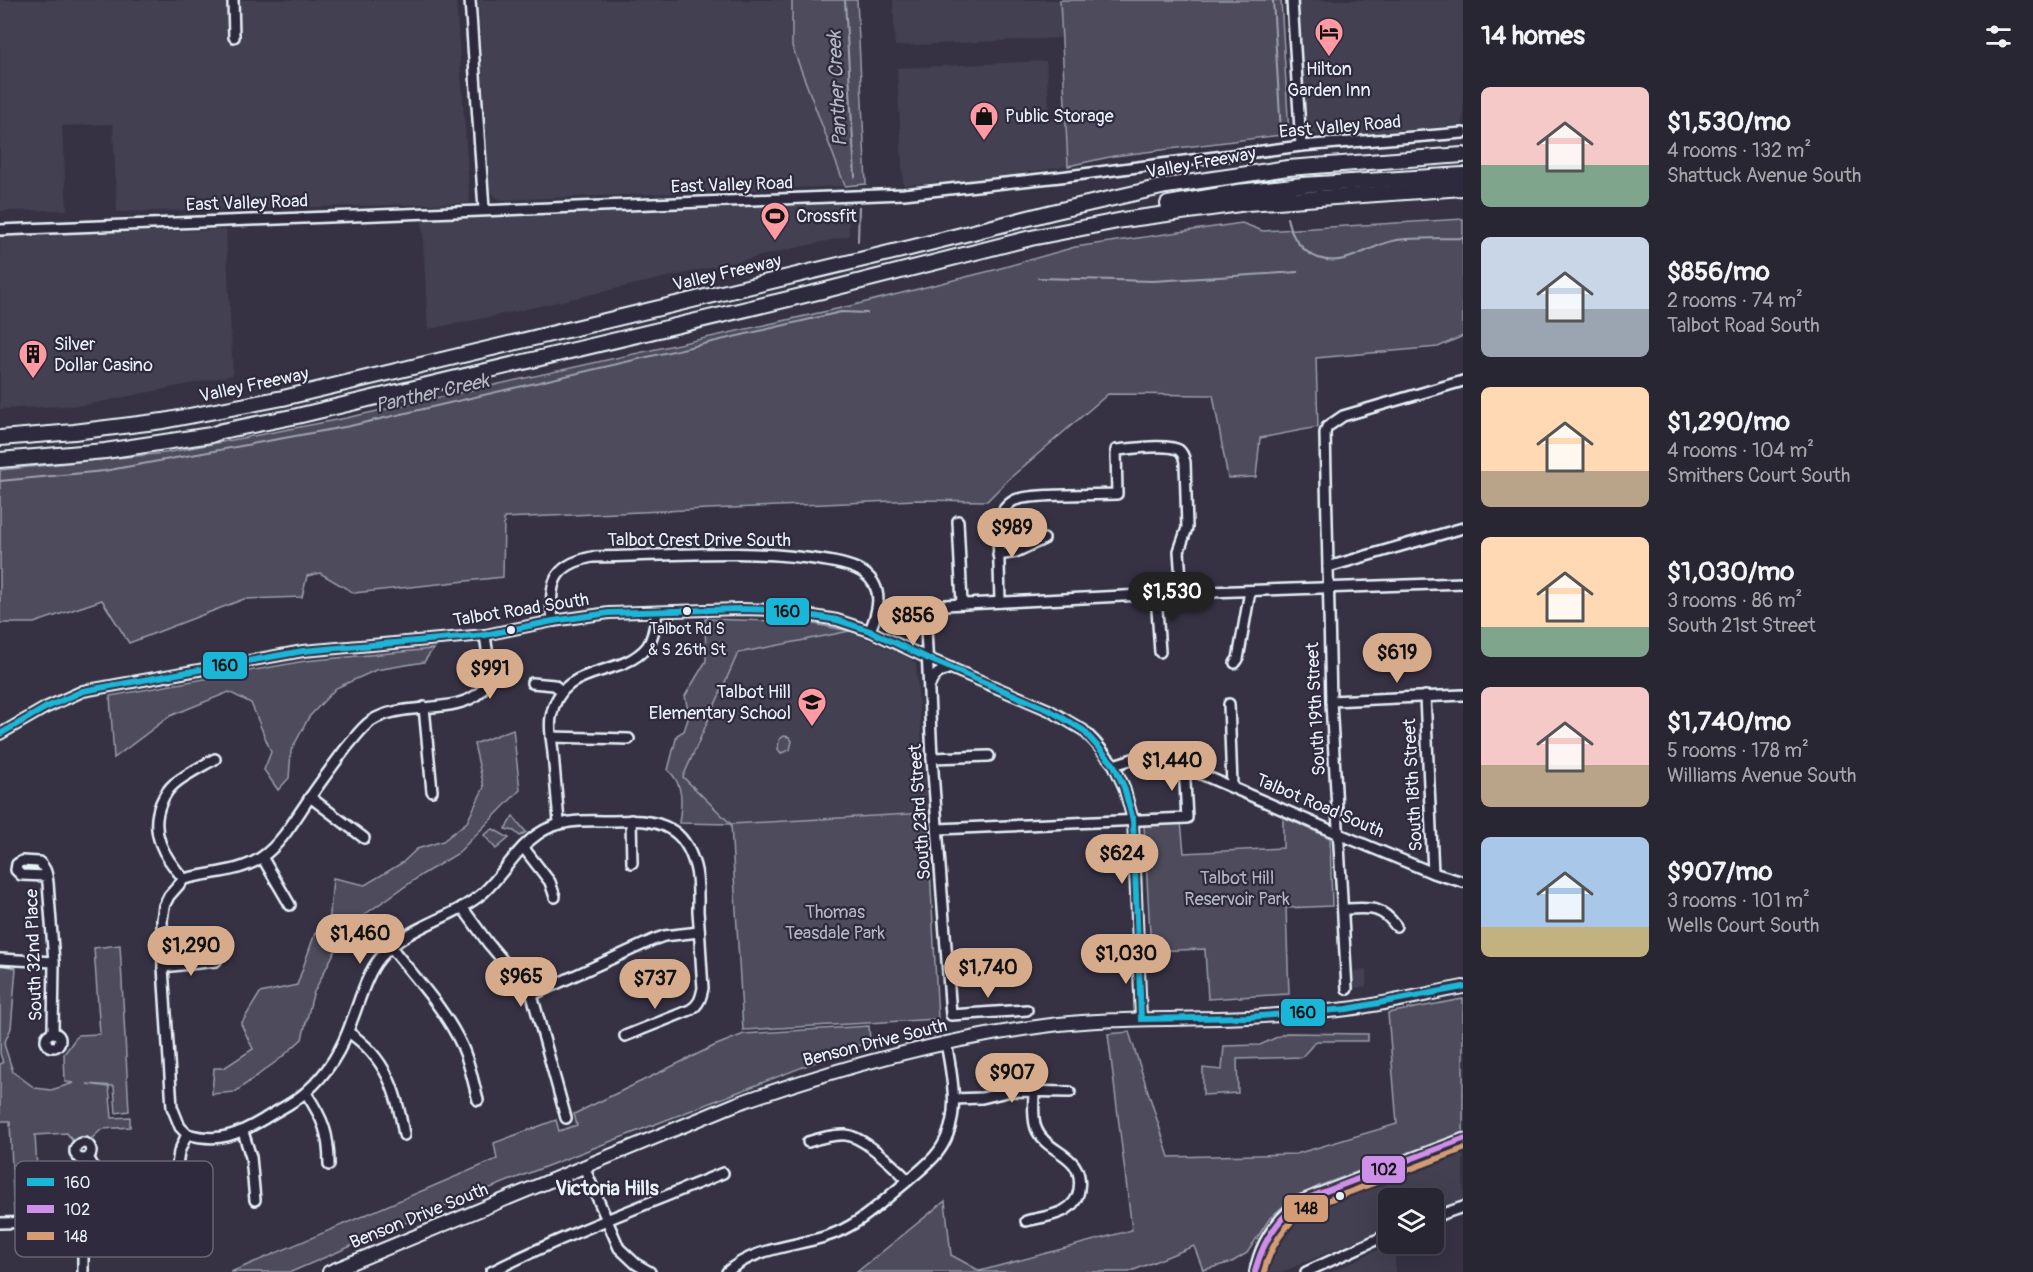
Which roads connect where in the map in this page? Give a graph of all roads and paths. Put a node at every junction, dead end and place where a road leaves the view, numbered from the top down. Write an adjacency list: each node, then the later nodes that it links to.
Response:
1 (233, 0): 4 (street)
2 (470, 0): 12 (street)
3 (1292, 0): 6 (street)
4 (234, 37)
5 (1463, 133): 6 (street, East Valley Road)
6 (1301, 146): 12 (street, East Valley Road)
7 (1463, 155): 11 (highway, Valley Freeway)
8 (1463, 167): 11 (highway)
9 (1463, 176): 14 (highway)
10 (1463, 190): 14 (highway)
11 (1146, 191): 17 (highway, Valley Freeway)
12 (484, 210): 13 (street, East Valley Road)
13 (0, 230)
14 (1031, 238): 16 (highway)
15 (1463, 381): 24 (street, South 19th Street)
16 (222, 431): 18 (highway); 19 (highway)
17 (0, 438)
18 (0, 454)
19 (0, 460)
20 (958, 521): 31 (street)
21 (1463, 528): 24 (street)
22 (1044, 539): 23 (street)
23 (998, 555): 28 (street); 30 (street)
24 (1328, 567): 26 (street, South 19th Street)
25 (1463, 583): 26 (street)
26 (1328, 589): 27 (street); 45 (street, South 19th Street)
27 (1251, 591): 28 (street); 38 (street)
28 (1182, 593): 29 (street)
29 (1156, 595): 30 (street); 36 (street)
30 (1000, 602): 31 (street)
31 (962, 604): 37 (street, South 23rd Street)
32 (657, 612): 33 (street, Talbot Road South); 34 (street, Talbot Road South); 42 (street)
33 (553, 621): 34 (street, Talbot Crest Drive South); 35 (street, Talbot Road South)
34 (870, 631): 37 (street, Talbot Road South)
35 (485, 634): 47 (street); 48 (street, Talbot Road South)
36 (1160, 652)
37 (927, 658): 39 (street, Talbot Road South); 41 (street, South 23rd Street)
38 (1235, 663)
39 (951, 668): 41 (street); 54 (street, Talbot Road South)
40 (532, 683): 42 (street)
41 (929, 687): 52 (street, South 23rd Street)
42 (562, 691): 49 (street)
43 (1463, 695): 44 (street)
44 (1425, 696): 45 (street); 68 (street, South 18th Street)
45 (1331, 701): 63 (street, South 19th Street)
46 (1229, 704): 56 (street)
47 (424, 707): 57 (street); 58 (street)
48 (0, 734)
49 (551, 737): 50 (street); 61 (street)
50 (629, 739)
51 (989, 756): 52 (street)
52 (932, 758): 62 (street, South 23rd Street)
53 (215, 759): 70 (street)
54 (1114, 765): 55 (street, Talbot Road South); 59 (street)
55 (1184, 765): 56 (street, Talbot Road South); 59 (street)
56 (1232, 786): 63 (street, Talbot Road South)
57 (432, 791)
58 (310, 797): 64 (street); 66 (street)
59 (1133, 819): 62 (street); 79 (street)
60 (630, 820): 61 (street); 67 (street); 77 (street)
61 (559, 822): 65 (street)
62 (938, 829): 88 (street, South 23rd Street)
63 (1339, 834): 68 (street, Talbot Road South); 75 (street, South 19th Street)
64 (364, 838)
65 (523, 846): 72 (street); 74 (street)
66 (262, 857): 70 (street); 73 (street)
67 (632, 862)
68 (1433, 873): 71 (street, Talbot Road South)
69 (47, 876): 83 (street, South 32nd Place)
70 (184, 879): 84 (street)
71 (1463, 882)
72 (555, 897)
73 (290, 905)
74 (462, 907): 78 (street); 87 (street)
75 (1343, 909): 76 (street); 86 (street, South 19th Street)
76 (1396, 926)
77 (699, 932): 87 (street); 92 (street)
78 (391, 947): 91 (street); 98 (street)
79 (1139, 950): 80 (street); 89 (street)
80 (1090, 958)
81 (0, 959): 83 (street)
82 (216, 961): 84 (street)
83 (54, 962): 90 (street, South 32nd Place)
84 (163, 967): 101 (street)
85 (1463, 987): 89 (main road, Benson Drive South)
86 (1347, 989)
87 (532, 995): 99 (street)
88 (1027, 1010)
89 (1141, 1019): 93 (main road, Benson Drive South)
90 (53, 1032)
91 (348, 1032): 96 (street); 102 (street)
92 (625, 1036)
93 (946, 1043): 97 (street); 109 (main road, Benson Drive South)
94 (1034, 1091): 95 (street); 97 (street); 116 (street)
95 (1070, 1092)
96 (306, 1093): 100 (street); 108 (street)
97 (954, 1099): 111 (street)
98 (478, 1100)
99 (566, 1118)
100 (243, 1131): 101 (street); 112 (street)
101 (187, 1134): 107 (street)
102 (404, 1135)
103 (1463, 1139): 120 (street)
104 (808, 1142): 111 (street)
105 (88, 1158): 106 (street)
106 (90, 1161)
107 (178, 1161)
108 (329, 1165)
109 (585, 1167): 115 (street); 121 (main road, Benson Drive South)
110 (723, 1173): 115 (street)
111 (908, 1180): 124 (street)
112 (255, 1200)
113 (1463, 1207): 114 (street)
114 (1444, 1214)
115 (608, 1220): 122 (street); 123 (street)
116 (1026, 1221)
117 (0, 1223): 118 (street)
118 (15, 1223)
119 (1378, 1239): 125 (street)
120 (1255, 1271)
121 (329, 1272)
122 (491, 1272)
123 (650, 1272)
124 (727, 1272)
125 (1306, 1272)

